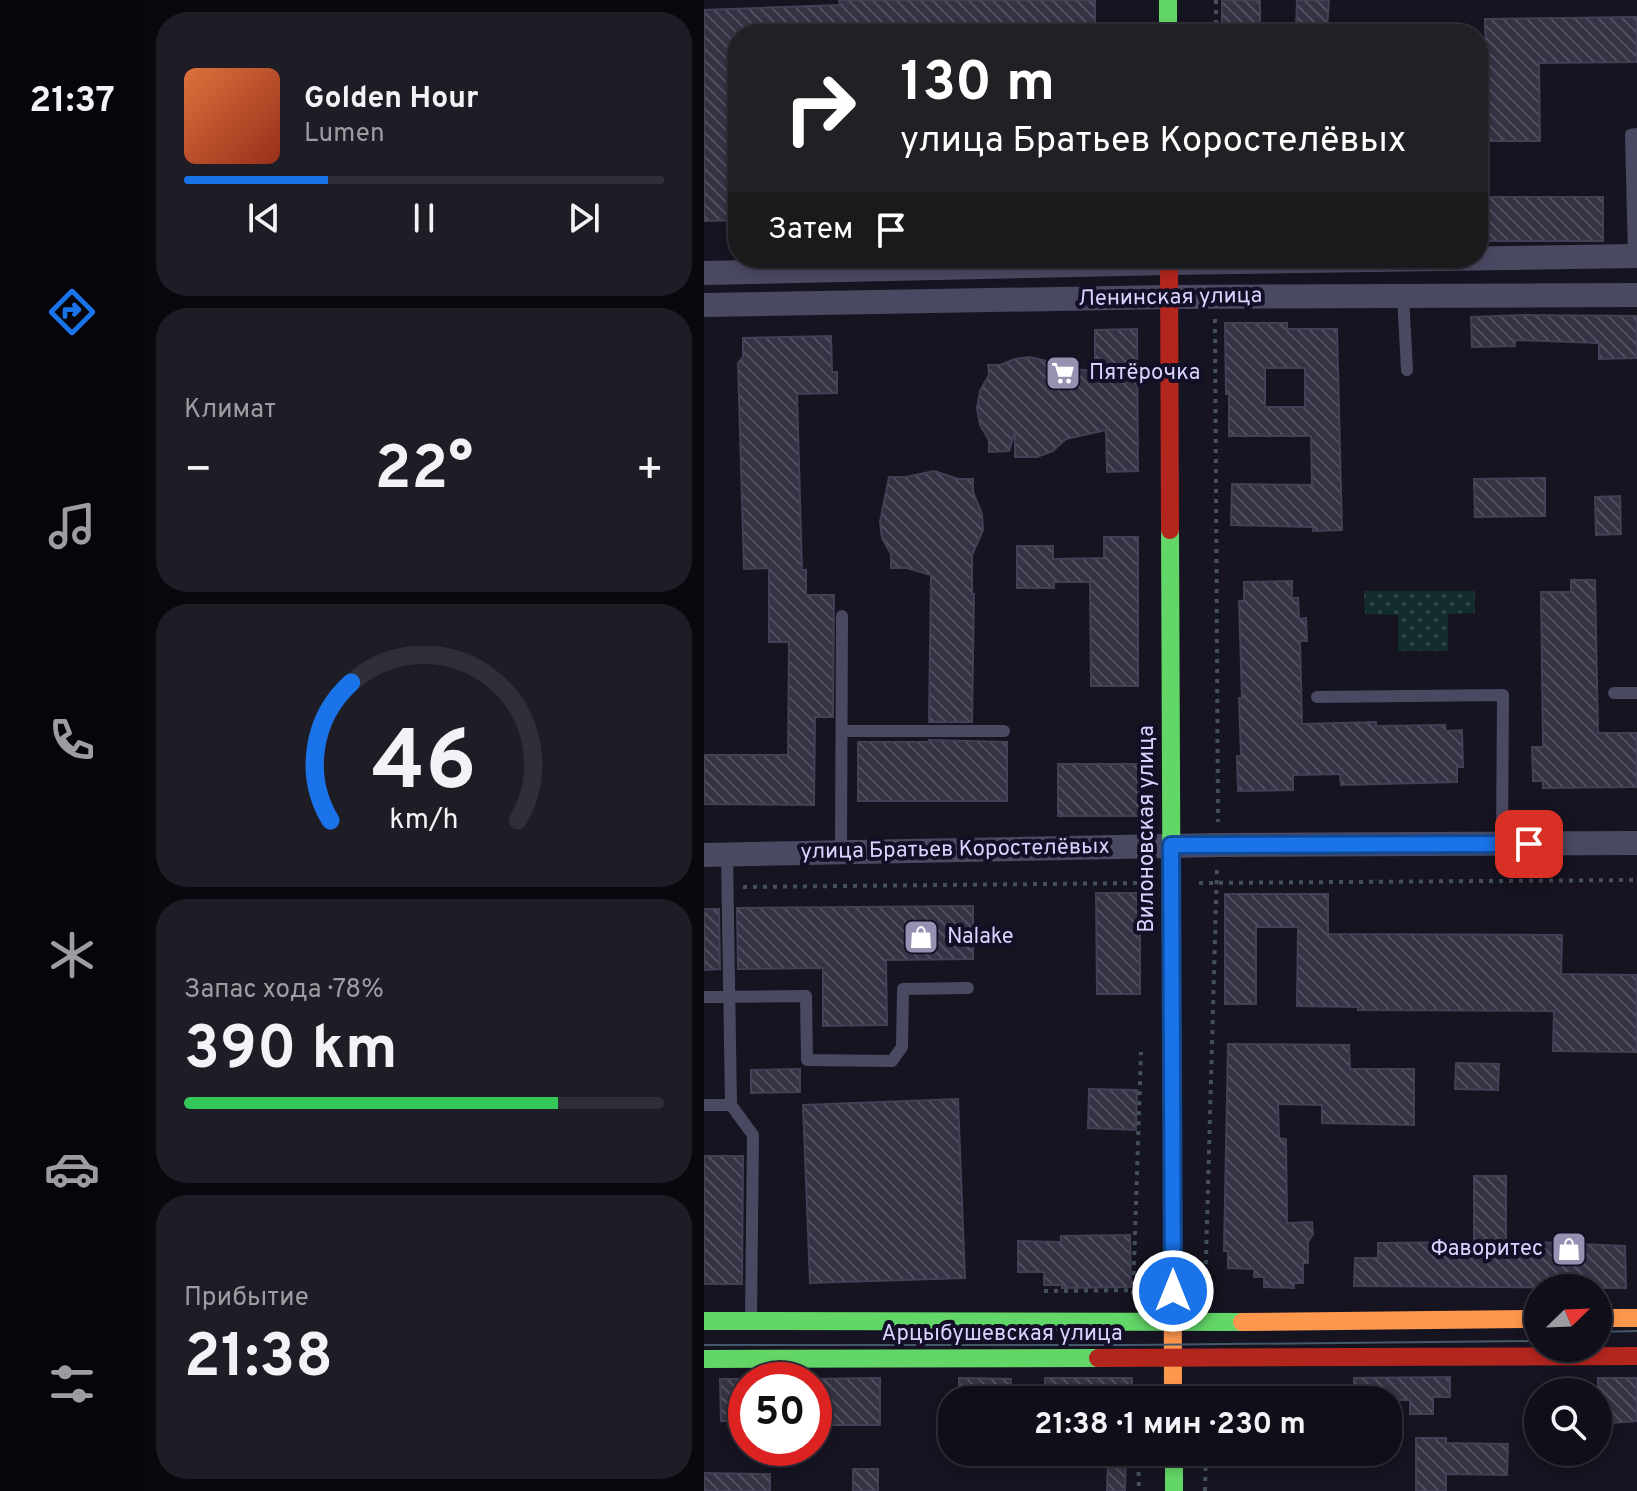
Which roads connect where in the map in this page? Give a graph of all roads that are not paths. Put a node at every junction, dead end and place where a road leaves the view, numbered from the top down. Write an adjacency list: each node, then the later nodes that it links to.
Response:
1 (1168, 0): 2 (main road)
2 (1168, 24)
3 (1637, 134): 4 (lane)
4 (1636, 256): 5 (street, Ленинская улица)
5 (1488, 257)
6 (748, 268): 12 (street, Ленинская улица)
7 (817, 268): 11 (street, Ленинская улица)
8 (953, 268): 10 (street, Ленинская улица)
9 (1169, 268): 15 (main road, Вилоновская улица)
10 (899, 270): 11 (street, Ленинская улица); 16 (lane)
11 (859, 271): 17 (lane)
12 (704, 273)
13 (1637, 295): 14 (street, Ленинская улица)
14 (1403, 296): 15 (street, Ленинская улица); 19 (lane)
15 (1169, 297): 16 (street, Ленинская улица); 28 (main road, Вилоновская улица)
16 (900, 301): 17 (street, Ленинская улица)
17 (859, 302): 18 (street, Ленинская улица)
18 (704, 305)
19 (1407, 370)
20 (842, 616): 24 (lane)
21 (1614, 693): 22 (lane)
22 (1637, 693)
23 (1317, 697): 27 (lane)
24 (842, 731): 25 (lane); 29 (lane)
25 (1004, 731)
26 (1637, 843): 27 (street, улица Братьев Коростелёвых)
27 (1502, 844): 28 (street, улица Братьев Коростелёвых)
28 (1171, 845): 29 (street, улица Братьев Коростелёвых); 41 (main road, Вилоновская улица)
29 (841, 852): 30 (street, улица Братьев Коростелёвых)
30 (715, 855): 33 (lane)
31 (968, 988): 33 (lane)
32 (704, 997): 33 (lane)
33 (729, 997): 35 (lane)
34 (704, 1105): 35 (lane)
35 (731, 1105): 40 (lane)
36 (1612, 1318): 37 (main road)
37 (1637, 1318)
38 (1524, 1319): 41 (main road, Арцыбушевская улица)
39 (704, 1321): 40 (main road, Арцыбушевская улица)
40 (751, 1321): 41 (main road, Арцыбушевская улица)
41 (1173, 1322): 43 (main road, Вилоновская улица)
42 (1637, 1356): 43 (main road, Арцыбушевская улица)
43 (1173, 1357): 44 (main road, Арцыбушевская улица); 45 (main road, Вилоновская улица)
44 (704, 1359)
45 (1173, 1386)
46 (1174, 1466): 47 (main road)
47 (1174, 1491)

